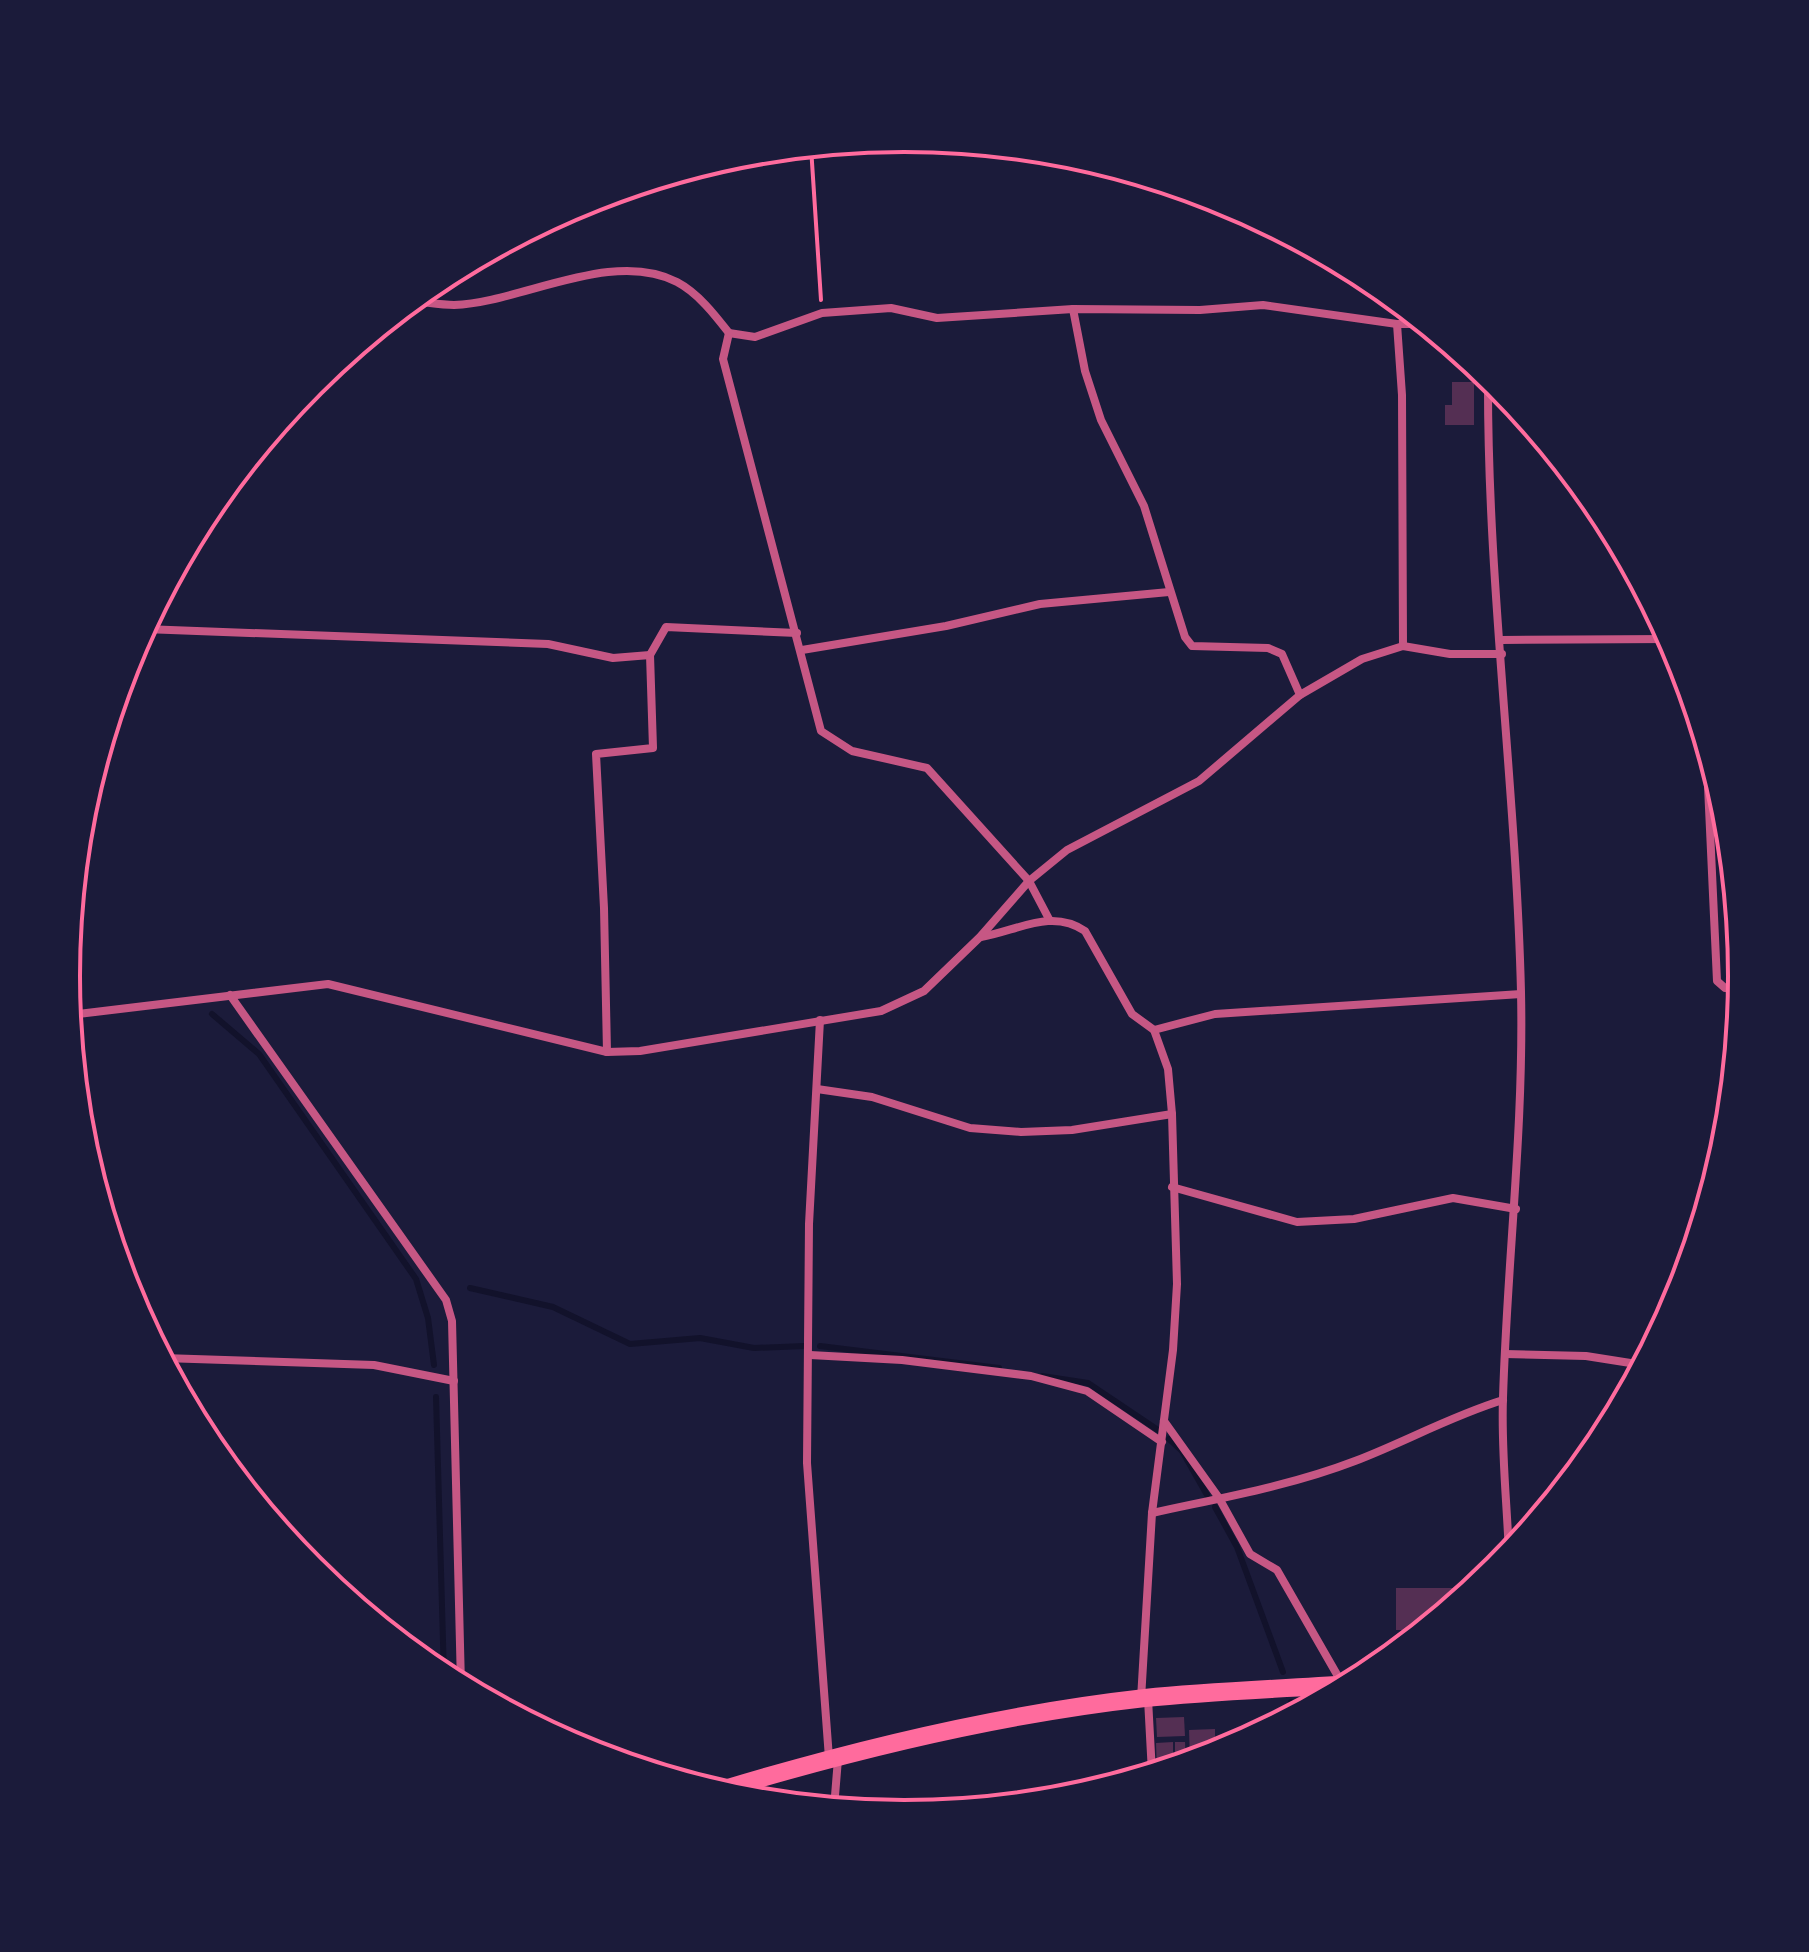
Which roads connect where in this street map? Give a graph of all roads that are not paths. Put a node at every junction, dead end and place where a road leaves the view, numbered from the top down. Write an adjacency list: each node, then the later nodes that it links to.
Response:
1 (429, 303): 5 (street)
2 (1073, 309): 3 (street); 5 (street); 7 (street)
3 (1397, 324): 4 (street); 12 (street)
4 (1408, 324)
5 (729, 333): 9 (street)
6 (1488, 393): 11 (street)
7 (1169, 592): 13 (street); 16 (street)
8 (157, 629): 15 (street)
9 (797, 633): 13 (street); 15 (street)
10 (1657, 639): 11 (street)
11 (1501, 640): 14 (street)
12 (1403, 646): 14 (street); 16 (street)
13 (802, 650): 18 (street)
14 (1502, 654): 22 (street)
15 (650, 655): 27 (street)
16 (1300, 695): 18 (street)
17 (1708, 795): 21 (street)
18 (1029, 881): 19 (street); 20 (street)
19 (1049, 919): 20 (street); 26 (street)
20 (980, 937): 25 (street)
21 (1729, 988)
22 (1521, 994): 26 (street); 31 (street)
23 (230, 995): 24 (street); 27 (street); 36 (street)
24 (81, 1014)
25 (820, 1020): 27 (street); 28 (street)
26 (1154, 1030): 29 (street)
27 (607, 1052)
28 (817, 1089): 29 (street); 33 (street)
29 (1172, 1114): 30 (street)
30 (1172, 1187): 31 (street); 38 (street)
31 (1516, 1209): 32 (street)
32 (1505, 1354): 35 (street); 37 (street)
33 (810, 1355): 39 (street); 47 (street)
34 (174, 1358): 36 (street)
35 (1632, 1363)
36 (454, 1381): 43 (street)
37 (1503, 1400): 40 (street); 42 (street)
38 (1164, 1421): 39 (street); 40 (street)
39 (1162, 1442): 41 (street)
40 (1219, 1498): 41 (street); 44 (street)
41 (1152, 1513): 46 (street)
42 (1508, 1537)
43 (461, 1671)
44 (1340, 1676)
45 (1323, 1686): 46 (main road)
46 (1144, 1698): 47 (main road); 48 (street)
47 (834, 1759): 49 (main road); 50 (street)
48 (1151, 1763)
49 (742, 1784)
50 (834, 1797)

